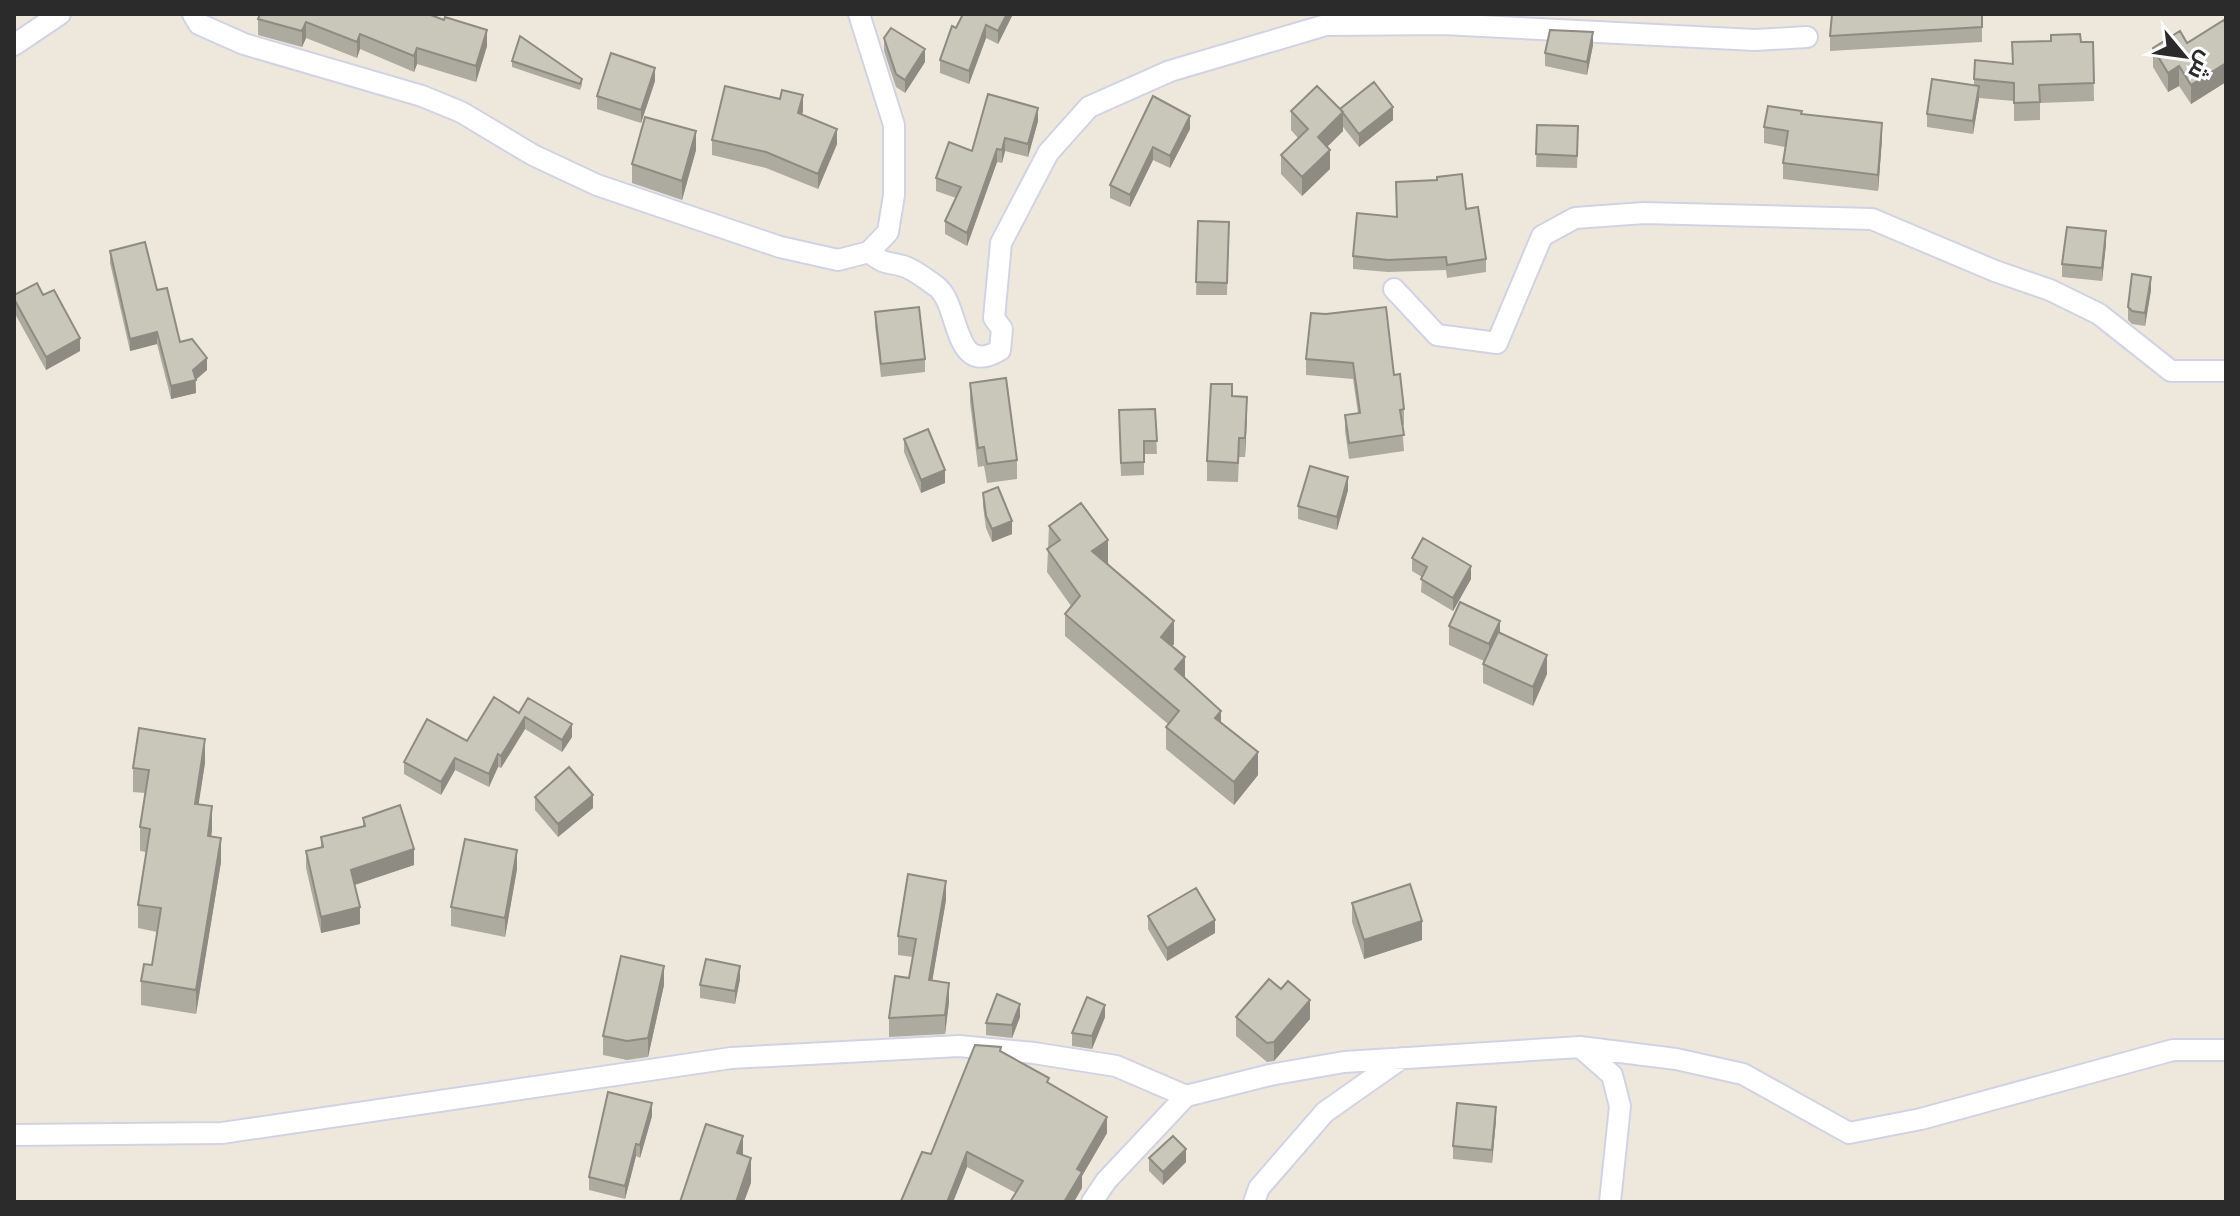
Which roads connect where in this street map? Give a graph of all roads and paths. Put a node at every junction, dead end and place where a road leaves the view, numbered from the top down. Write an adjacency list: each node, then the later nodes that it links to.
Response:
1 (60, 14): 5 (street)
2 (193, 14): 6 (street)
3 (859, 14): 6 (street)
4 (1807, 37): 6 (street)
5 (14, 45)
6 (869, 252)
7 (1394, 289): 8 (street)
8 (2226, 371)
9 (1580, 1047): 10 (street); 11 (street); 16 (street)
10 (2226, 1050)
11 (1402, 1058): 12 (street); 15 (street)
12 (1186, 1096): 13 (street); 14 (street)
13 (14, 1135)
14 (1092, 1202)
15 (1254, 1202)
16 (1610, 1202)

